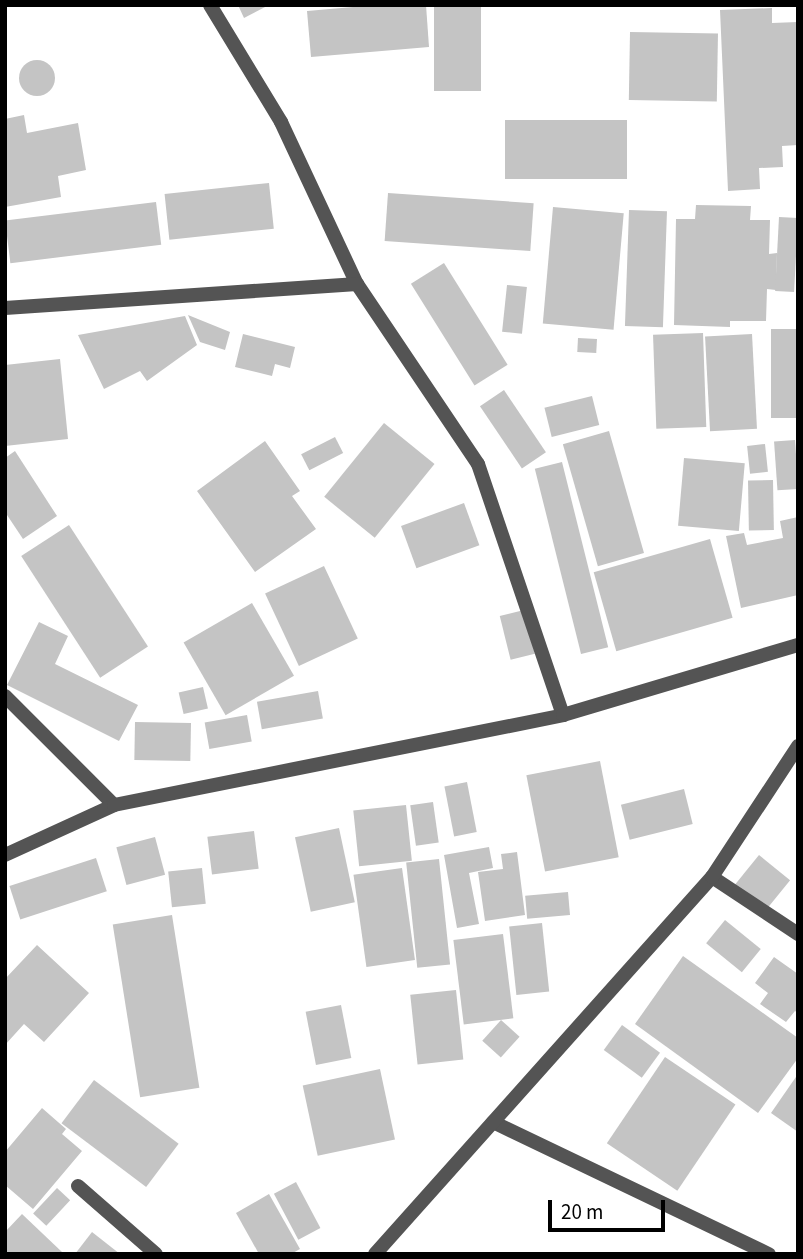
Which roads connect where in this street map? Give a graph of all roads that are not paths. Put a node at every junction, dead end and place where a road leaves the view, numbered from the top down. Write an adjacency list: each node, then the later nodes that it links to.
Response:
1 (211, 5): 2 (street)
2 (358, 284): 3 (street); 6 (street)
3 (5, 309)
4 (798, 645): 6 (street)
5 (5, 696): 8 (street)
6 (563, 715): 8 (street)
7 (798, 746): 10 (street)
8 (114, 805): 9 (street)
9 (5, 855)
10 (712, 877): 11 (street); 12 (street)
11 (798, 934)
12 (493, 1122): 15 (street); 16 (street)
13 (78, 1186): 14 (street)
14 (156, 1254)
15 (375, 1254)
16 (769, 1254)

